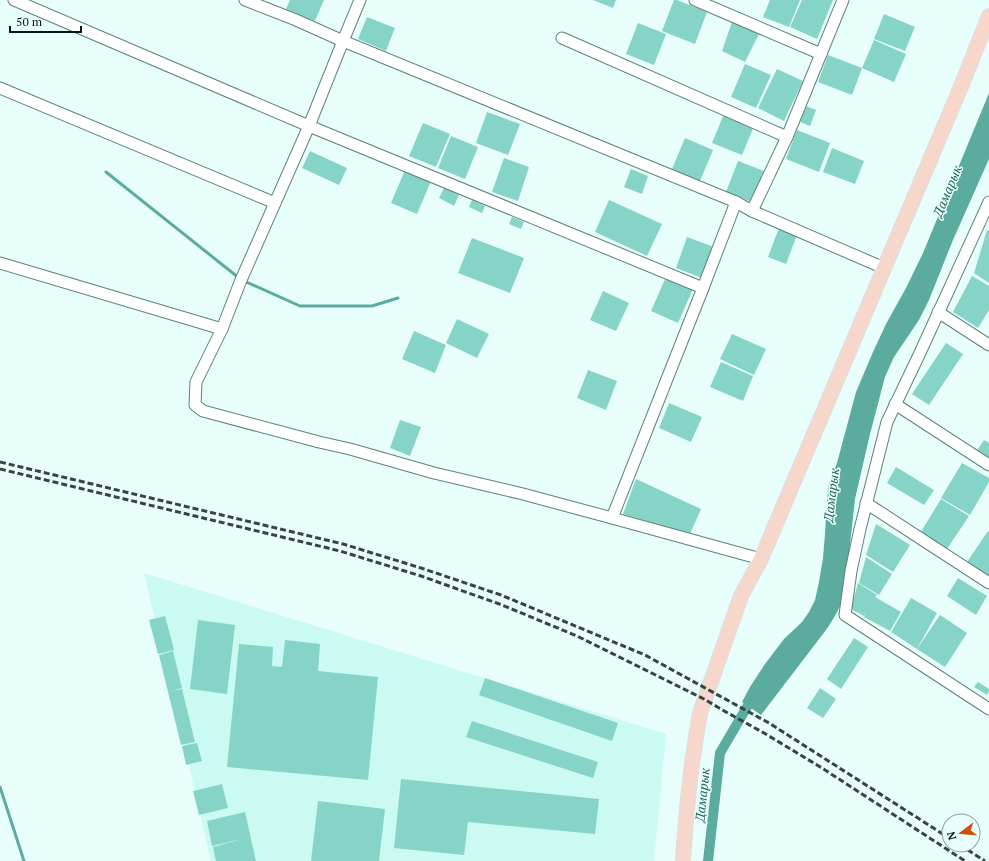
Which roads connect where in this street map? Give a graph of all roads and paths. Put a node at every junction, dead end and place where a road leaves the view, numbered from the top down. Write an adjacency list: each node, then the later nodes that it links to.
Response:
1 (14, 0): 11 (street)
2 (246, 0): 8 (street)
3 (360, 0): 8 (street)
4 (695, 0): 9 (street)
5 (843, 0): 9 (street)
6 (989, 16): 19 (main road)
7 (562, 38): 12 (street)
8 (342, 41): 11 (street); 13 (street)
9 (821, 54): 12 (street)
10 (0, 88): 15 (street)
11 (309, 126): 15 (street); 20 (street)
12 (787, 137): 16 (street)
13 (736, 202): 16 (street); 20 (street)
14 (989, 202): 17 (street)
15 (275, 203): 22 (street)
16 (752, 211): 19 (street)
17 (986, 216): 21 (street)
18 (0, 263): 22 (street)
19 (884, 268): 28 (main road)
20 (704, 288): 27 (street)
21 (938, 312): 23 (street); 24 (street)
22 (222, 329): 27 (street)
23 (989, 345)
24 (895, 404): 25 (street); 26 (street)
25 (989, 465)
26 (866, 503): 29 (street); 30 (street)
27 (612, 518): 28 (street)
28 (761, 559): 31 (main road)
29 (989, 583)
30 (989, 709)
31 (683, 861)

